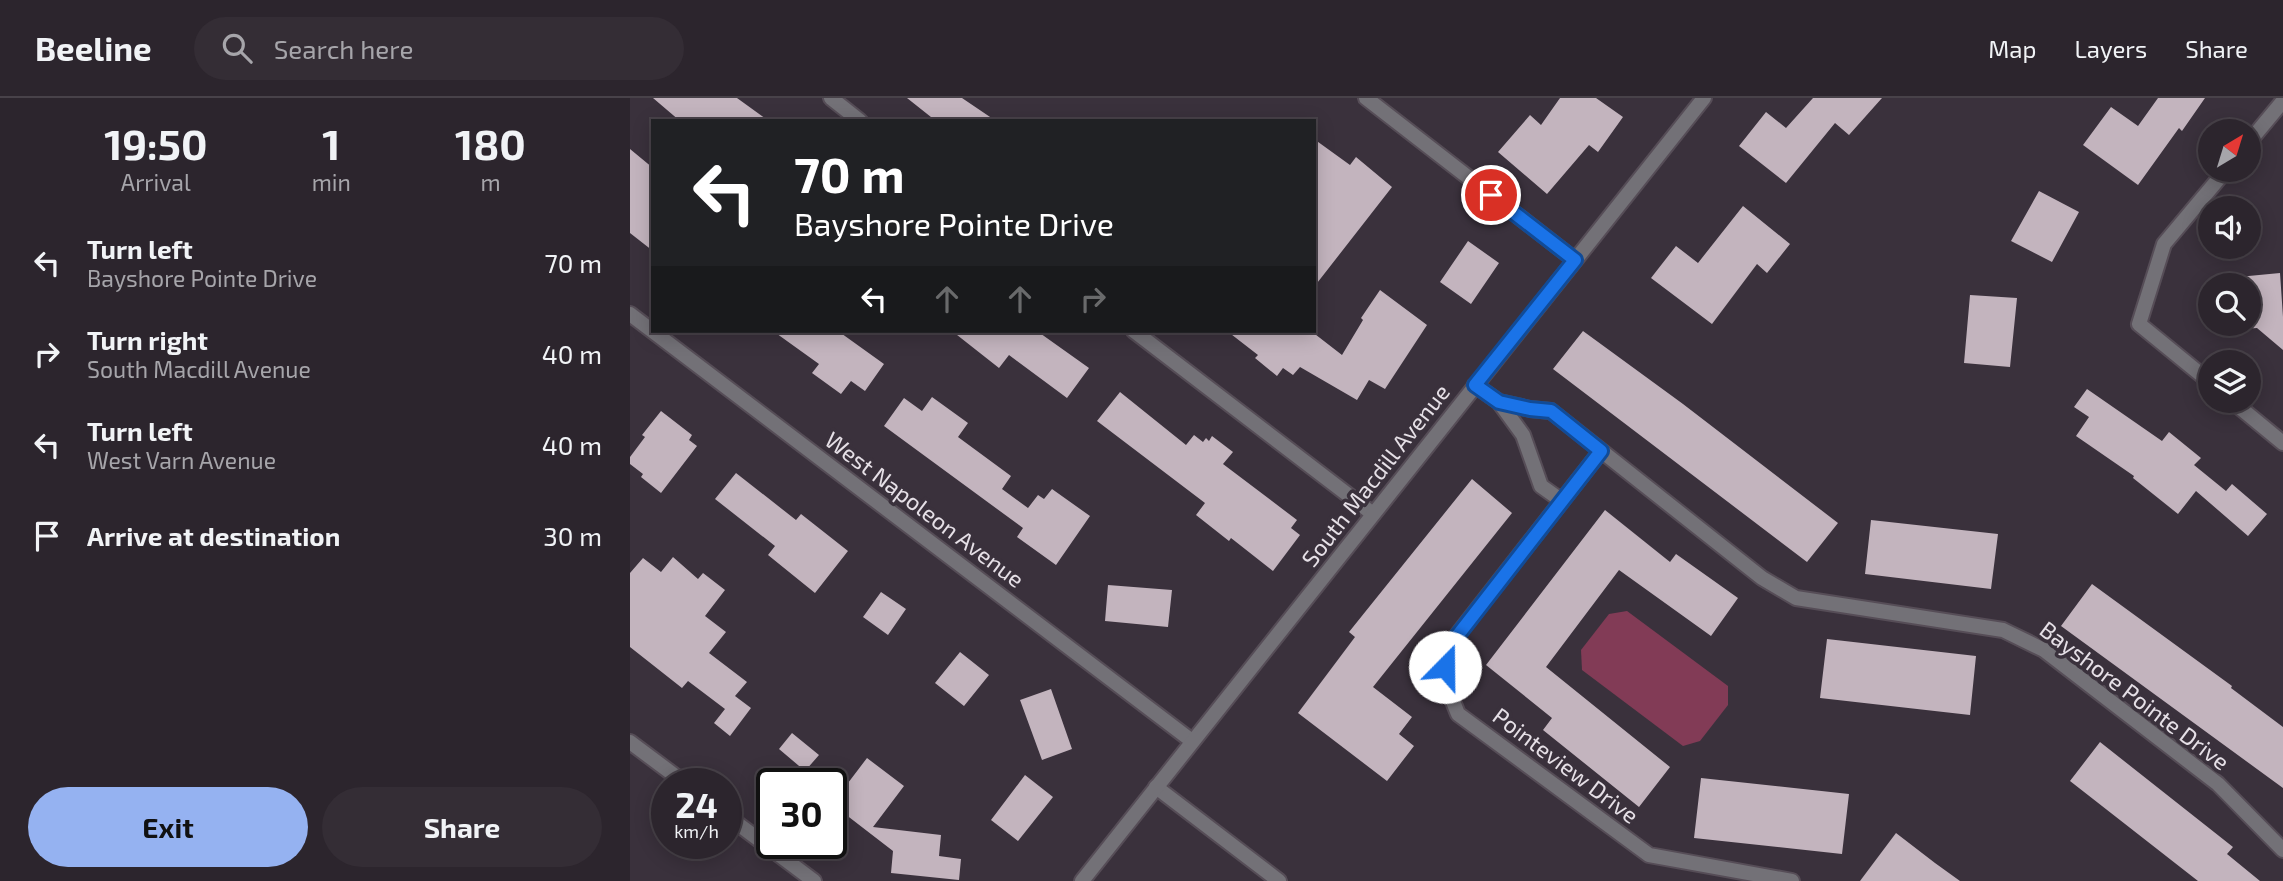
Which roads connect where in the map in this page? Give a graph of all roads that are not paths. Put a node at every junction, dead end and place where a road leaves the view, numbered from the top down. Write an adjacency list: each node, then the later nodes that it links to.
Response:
1 (831, 98): 5 (street)
2 (1366, 98): 8 (street)
3 (1704, 98): 8 (street, South Macdill Avenue)
4 (2283, 101): 6 (street)
5 (857, 119)
6 (2261, 128)
7 (2216, 182): 13 (street)
8 (1575, 260): 14 (street, South Macdill Avenue)
9 (630, 314): 10 (street, West Napoleon Avenue)
10 (651, 330)
11 (655, 333): 22 (street, West Napoleon Avenue)
12 (1137, 333): 20 (street)
13 (2198, 372)
14 (1475, 385): 15 (street, Bayshore Pointe Drive); 20 (street, South Macdill Avenue)
15 (1499, 402): 18 (street, Bayshore Pointe Drive); 19 (street, Bayshore Pointe Drive)
16 (2247, 413): 17 (street)
17 (2283, 443)
18 (1601, 451): 19 (street, Pointeview Drive); 26 (street, Bayshore Pointe Drive)
19 (1562, 501): 30 (street, Pointeview Drive)
20 (1373, 514): 22 (street, South Macdill Avenue)
21 (630, 741): 23 (street)
22 (1192, 741): 24 (street, South Macdill Avenue)
23 (665, 768)
24 (1156, 787): 28 (street, South Macdill Avenue); 29 (street)
25 (742, 827): 27 (street)
26 (2283, 850)
27 (814, 881)
28 (1082, 881)
29 (1279, 881)
30 (1792, 881)

